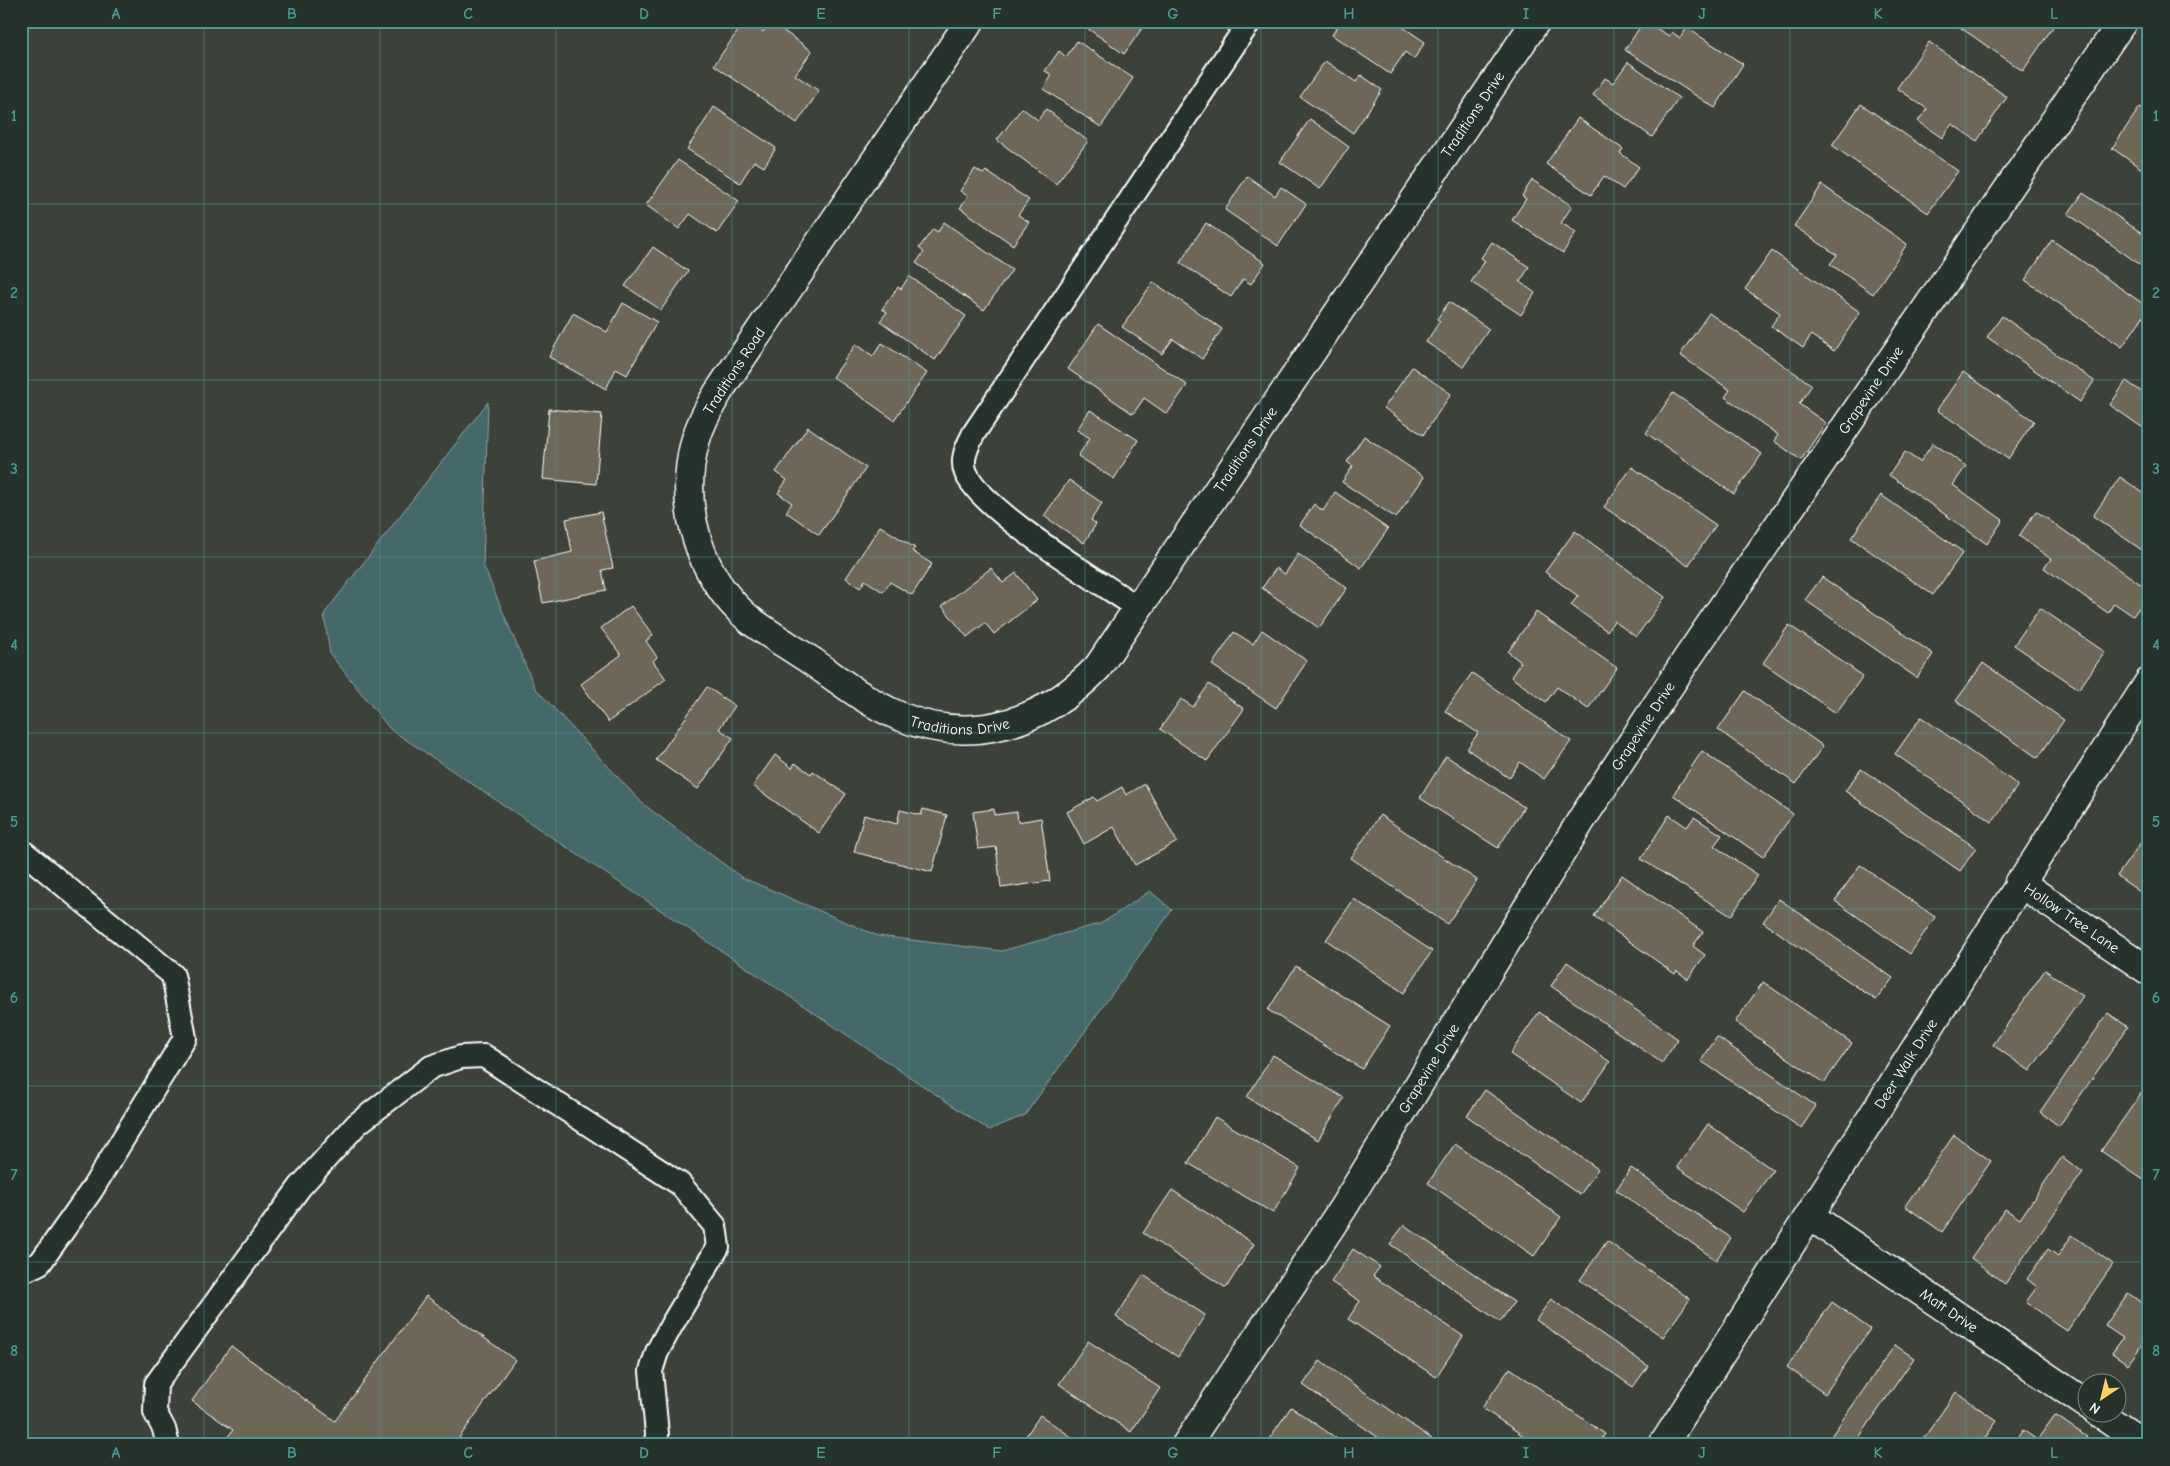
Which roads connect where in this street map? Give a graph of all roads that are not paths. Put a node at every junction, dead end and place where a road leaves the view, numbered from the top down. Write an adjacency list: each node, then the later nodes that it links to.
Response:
1 (970, 21): 7 (street, Traditions Road)
2 (1250, 21): 5 (lane)
3 (1536, 21): 5 (street, Traditions Drive)
4 (2123, 21): 17 (street, Grapevine Drive)
5 (1138, 608): 7 (street, Traditions Drive)
6 (2149, 682): 9 (street, Deer Walk Drive)
7 (868, 700)
8 (21, 850): 12 (lane)
9 (2020, 882): 10 (street, Hollow Tree Lane); 11 (street, Deer Walk Drive)
10 (2149, 970)
11 (1810, 1216): 13 (street, Matt Drive); 18 (street, Deer Walk Drive)
12 (21, 1272)
13 (2078, 1398)
14 (2115, 1424): 19 (street)
15 (168, 1445): 16 (lane)
16 (656, 1445)
17 (1186, 1445)
18 (1663, 1445)
19 (2146, 1445)

